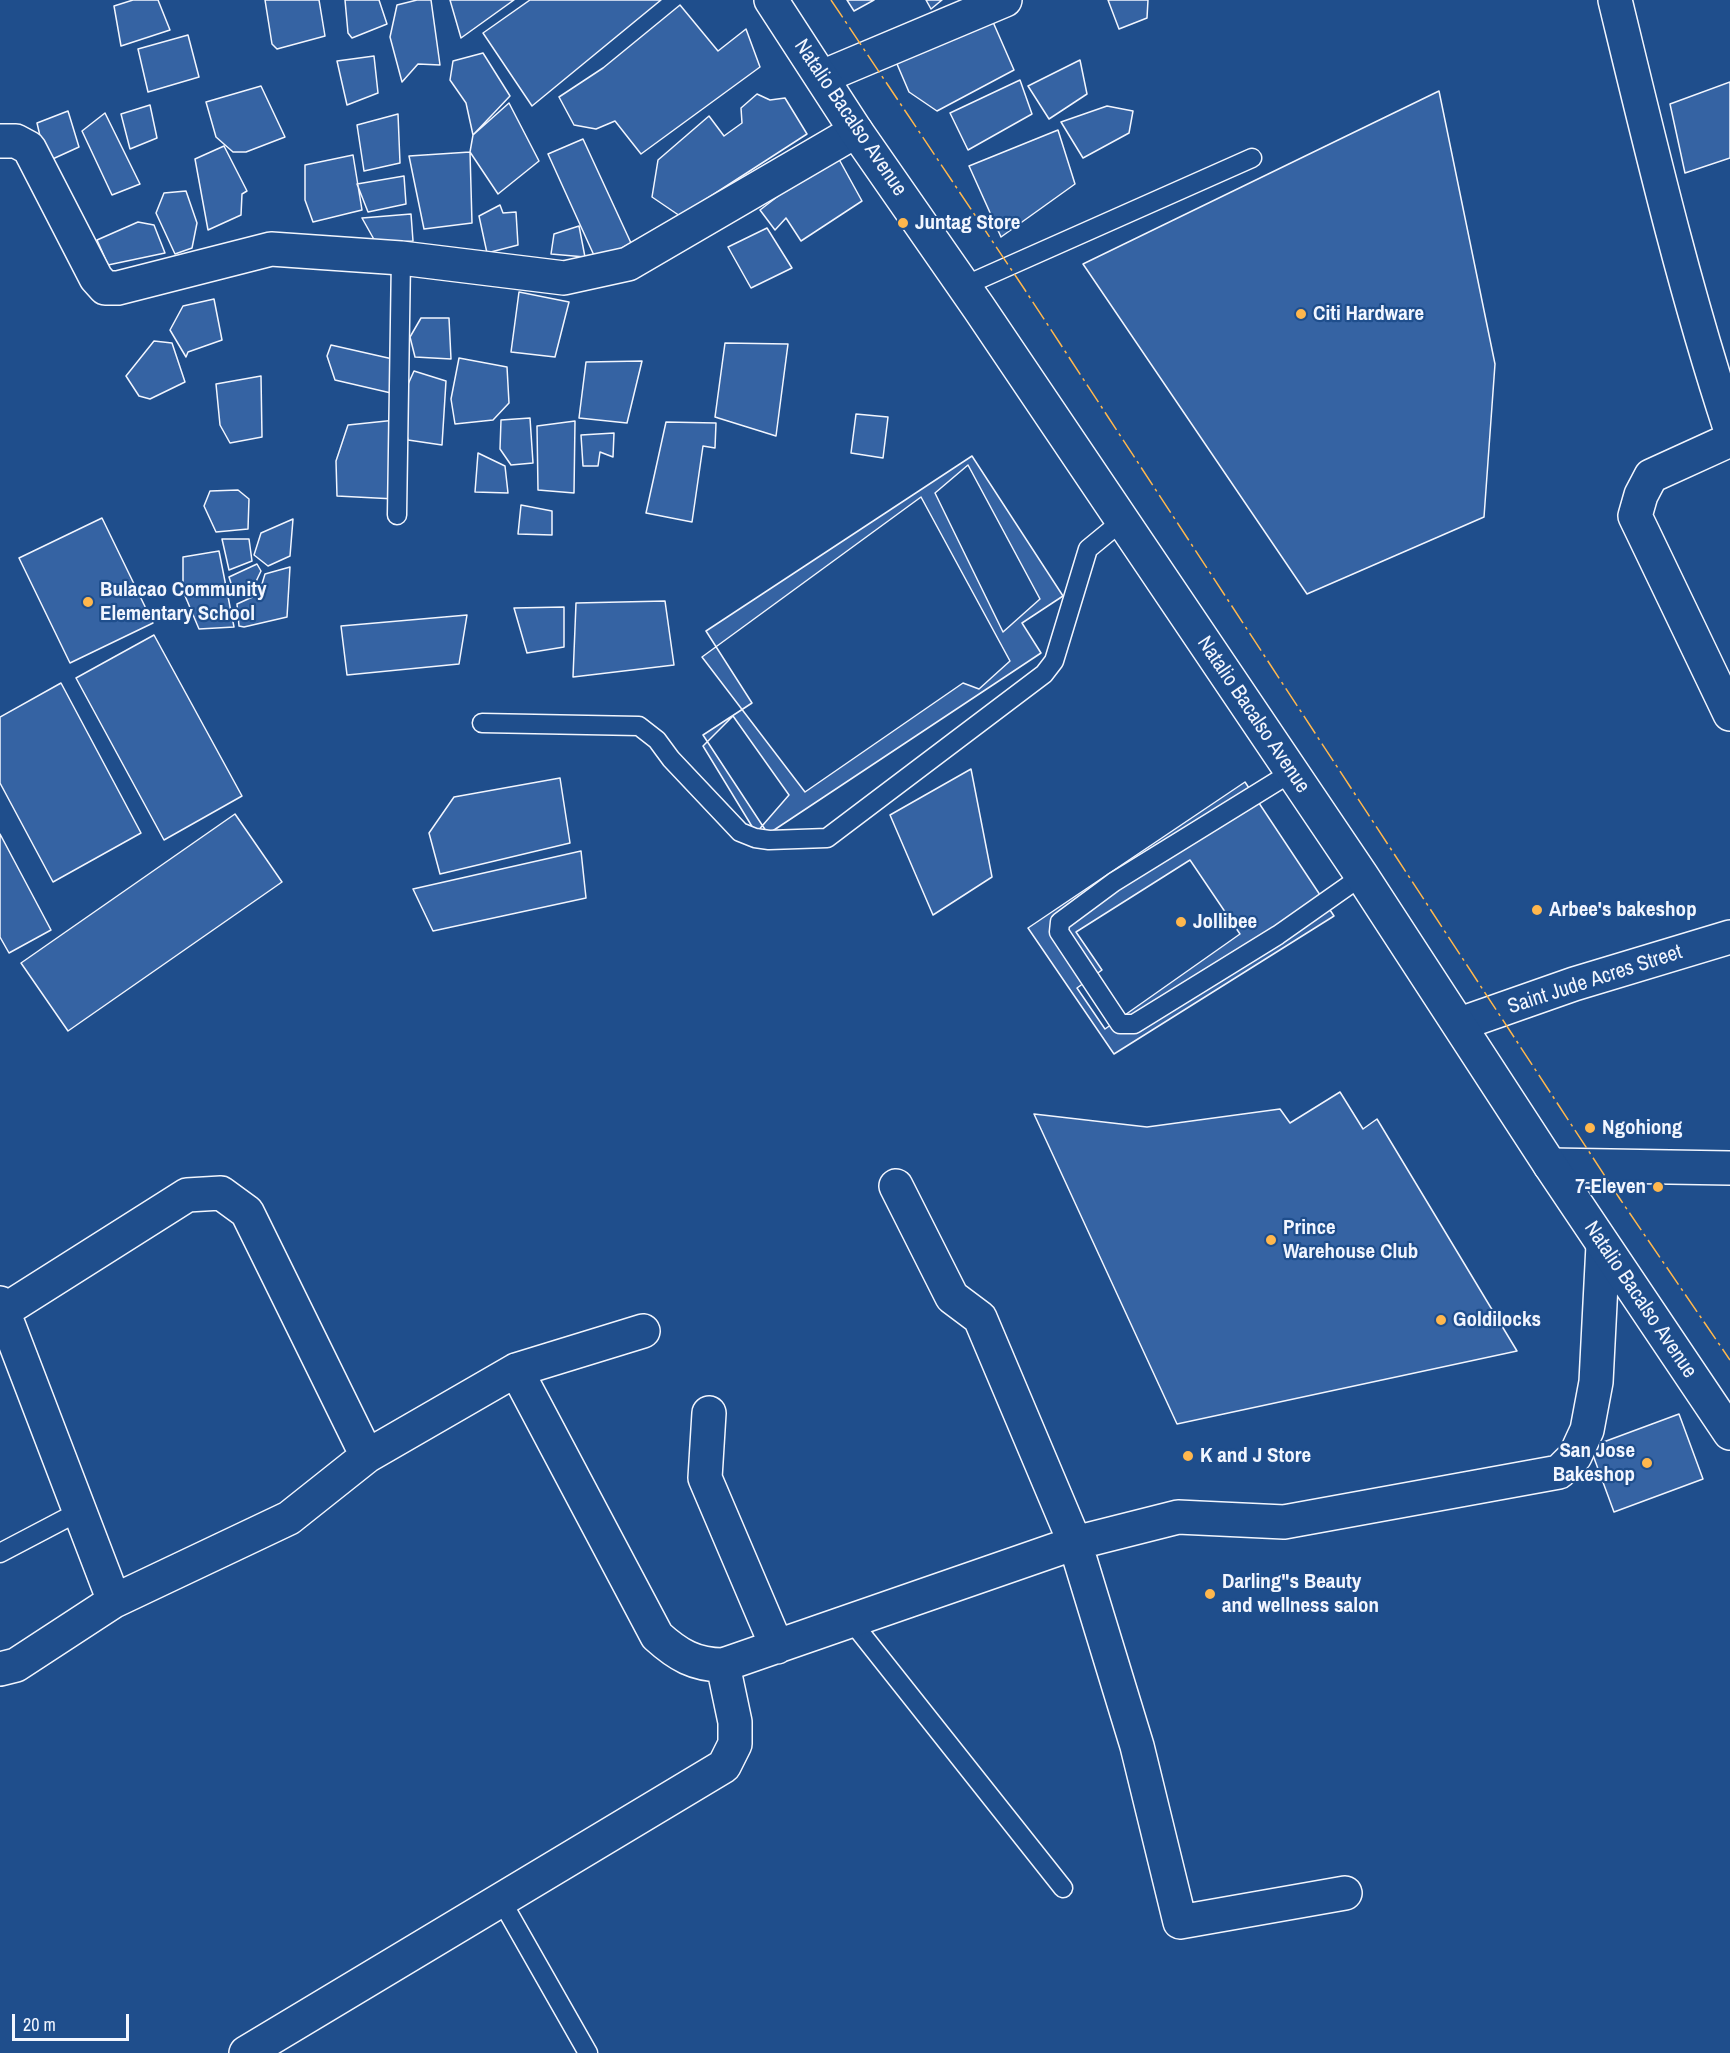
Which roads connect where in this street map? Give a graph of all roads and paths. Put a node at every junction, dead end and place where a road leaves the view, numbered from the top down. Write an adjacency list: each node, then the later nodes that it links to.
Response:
1 (771, 0): 4 (street, Natalio Bacalso Avenue)
2 (1005, 0): 4 (street)
3 (1615, 0): 10 (street)
4 (822, 77): 5 (street, Natalio Bacalso Avenue)
5 (856, 131): 8 (street); 9 (street, Natalio Bacalso Avenue)
6 (0, 141): 8 (street)
7 (1252, 158): 9 (lane)
8 (401, 258): 12 (lane)
9 (964, 286): 13 (street, Natalio Bacalso Avenue)
10 (1730, 428)
11 (1730, 440): 14 (street)
12 (397, 515)
13 (1122, 520): 15 (lane); 16 (street, Natalio Bacalso Avenue)
14 (1728, 706)
15 (482, 723)
16 (1292, 772): 17 (street, Natalio Bacalso Avenue); 17 (lane)
17 (1362, 876): 19 (street, Natalio Bacalso Avenue)
18 (1730, 937): 19 (street, Saint Jude Acres Street)
19 (1460, 1024): 20 (street, Natalio Bacalso Avenue)
20 (1550, 1165): 21 (street); 23 (street, Natalio Bacalso Avenue)
21 (1730, 1168)
22 (896, 1186): 31 (street)
23 (1603, 1245): 28 (street, Natalio Bacalso Avenue); 31 (street)
24 (1, 1308): 29 (street); 30 (street)
25 (643, 1331): 26 (street)
26 (516, 1370): 29 (street); 36 (street)
27 (709, 1413): 35 (street)
28 (1730, 1433)
29 (367, 1456): 33 (street)
30 (80, 1511): 32 (lane); 33 (street)
31 (1075, 1543): 34 (street); 39 (street)
32 (0, 1553)
33 (114, 1601): 37 (street)
34 (852, 1622): 35 (street); 38 (lane)
35 (777, 1647): 36 (street)
36 (723, 1665): 40 (street)
37 (0, 1669)
38 (1063, 1888)
39 (1345, 1893)
40 (501, 1900): 41 (street); 42 (lane)
41 (246, 2053)
42 (588, 2053)

